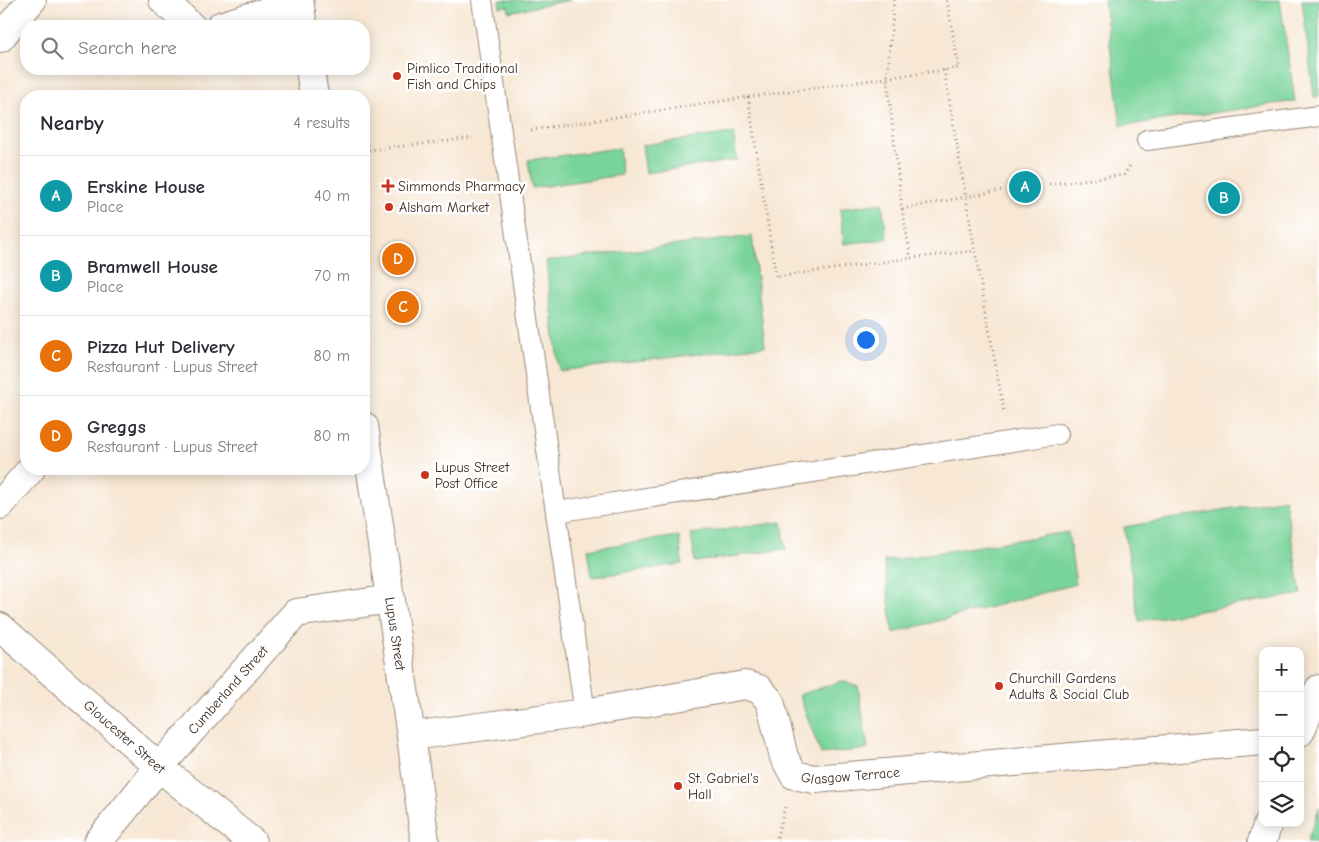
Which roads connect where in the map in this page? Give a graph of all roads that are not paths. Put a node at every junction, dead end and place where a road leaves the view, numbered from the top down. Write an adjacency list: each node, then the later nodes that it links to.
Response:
1 (32, 0): 7 (street)
2 (163, 0): 5 (street)
3 (482, 0): 16 (lane)
4 (301, 11): 6 (street)
5 (185, 20)
6 (239, 20)
7 (0, 38)
8 (311, 75): 9 (street)
9 (313, 90)
10 (1319, 116): 11 (lane)
11 (1147, 140)
12 (1058, 434): 16 (lane)
13 (370, 464): 17 (street, Lupus Street)
14 (26, 475): 15 (street)
15 (0, 505)
16 (556, 512): 20 (lane)
17 (391, 599): 22 (street, Lupus Street); 24 (street, Cumberland Street)
18 (0, 627): 24 (street, Gloucester Street)
19 (1319, 690): 21 (street)
20 (585, 713): 22 (street, Glasgow Terrace); 23 (street, Glasgow Terrace)
21 (1304, 723)
22 (411, 736): 28 (street, Lupus Street)
23 (1259, 741)
24 (158, 767): 26 (street, Cumberland Street); 27 (street, Gloucester Street)
25 (1267, 827): 29 (street)
26 (98, 842)
27 (252, 842)
28 (425, 842)
29 (1262, 842)

